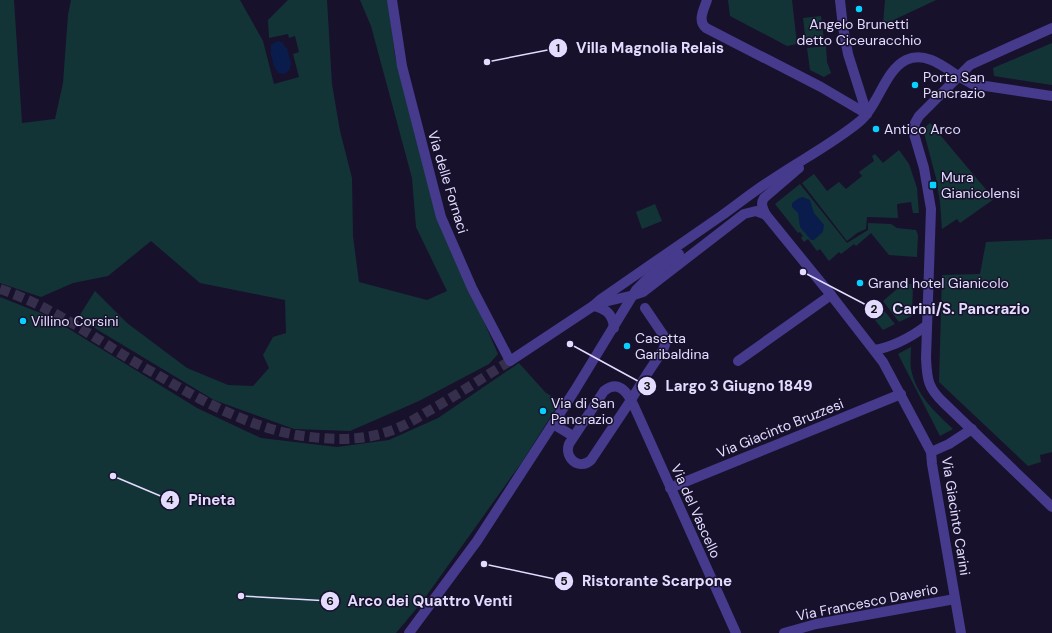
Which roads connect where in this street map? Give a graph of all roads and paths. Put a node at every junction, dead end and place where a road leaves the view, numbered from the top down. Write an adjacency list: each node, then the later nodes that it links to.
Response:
1 (392, 0): 13 (street, Via delle Fornaci)
2 (707, 0): 7 (street)
3 (840, 0): 7 (street)
4 (1052, 28): 5 (street)
5 (958, 76): 6 (street); 7 (street); 15 (street)
6 (1052, 96)
7 (867, 114): 8 (street)
8 (819, 151): 9 (street); 10 (street)
9 (728, 211): 11 (street); 13 (street)
10 (766, 216): 11 (street); 12 (street, Via Giacinto Carini)
11 (634, 295): 13 (street); 16 (street)
12 (831, 295): 17 (street, Via Giacinto Carini); 18 (street)
13 (593, 306): 16 (street)
14 (645, 308): 20 (street)
15 (926, 326): 17 (street); 22 (street)
16 (614, 328): 21 (street)
17 (874, 350): 19 (street, Via Giacinto Carini)
18 (738, 360)
19 (901, 394): 24 (street, Via Giacinto Carini); 25 (street, Via Giacinto Bruzzesi)
20 (632, 400): 23 (street); 23 (street); 25 (street, Via del Vascello)
21 (553, 424): 23 (street); 28 (street)
22 (972, 429): 24 (street); 26 (street)
23 (573, 436)
24 (931, 452): 27 (street, Via Giacinto Carini)
25 (670, 488): 29 (street, Via del Vascello)
26 (1052, 508)
27 (955, 600): 30 (street, Via Francesco Daverio); 31 (street, Via Giacinto Carini)
28 (409, 633)
29 (736, 633)
30 (784, 633)
31 (962, 633)

